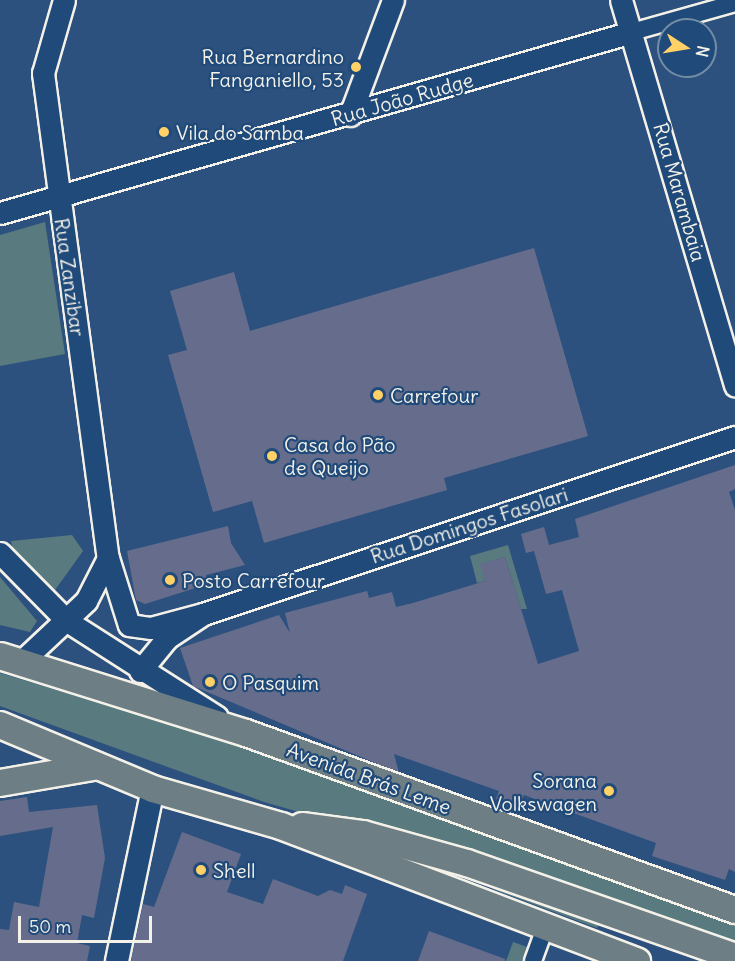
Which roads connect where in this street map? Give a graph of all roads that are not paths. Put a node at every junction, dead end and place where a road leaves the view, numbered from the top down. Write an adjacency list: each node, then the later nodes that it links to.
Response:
1 (64, 0): 7 (street, Rua Zanzibar)
2 (393, 0): 6 (street)
3 (621, 0): 5 (street, Rua Marambaia)
4 (735, 3): 5 (street, Rua João Rudge)
5 (632, 32): 6 (street, Rua João Rudge); 9 (street, Rua Marambaia)
6 (350, 115): 7 (street, Rua João Rudge)
7 (59, 197): 8 (street, Rua João Rudge); 12 (street, Rua Zanzibar)
8 (0, 213)
9 (735, 386)
10 (735, 437): 13 (street, Rua Domingos Fasolari)
11 (0, 553): 15 (street)
12 (108, 558): 14 (street, Rua Zanzibar); 15 (street, Rua Zanzibar)
13 (203, 614): 14 (street, Rua Domingos Fasolari); 17 (street, Rua Domingos Fasolari)
14 (124, 615)
15 (67, 621): 16 (street, Rua Zanzibar); 17 (street)
16 (11, 659): 19 (main road, Avenida Brás Leme)
17 (140, 671): 19 (street)
18 (0, 725): 20 (main road)
19 (246, 733): 24 (main road, Avenida Brás Leme)
20 (98, 766): 21 (main road); 22 (main road)
21 (0, 783)
22 (153, 789): 23 (main road); 27 (main road)
23 (281, 826): 25 (main road); 26 (main road)
24 (735, 910)
25 (545, 928): 28 (street); 29 (main road)
26 (735, 957)
27 (117, 961)
28 (534, 961)
29 (637, 961)

